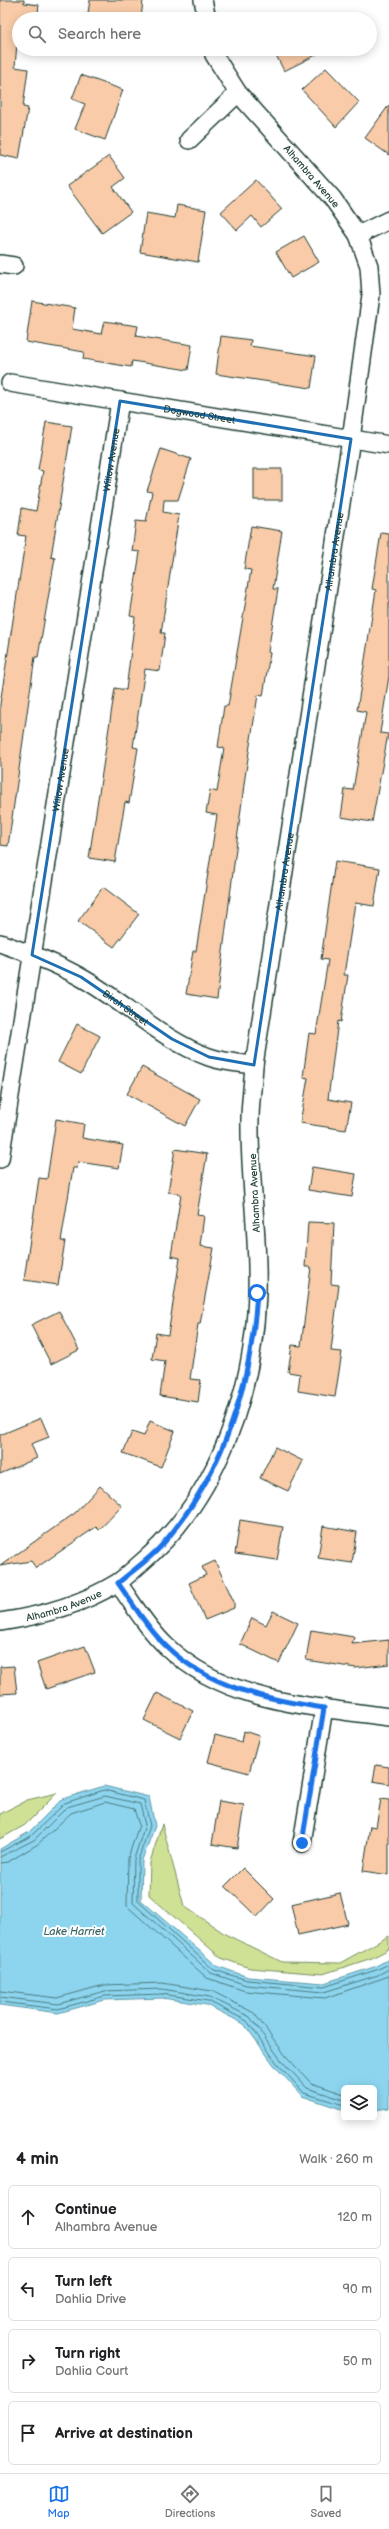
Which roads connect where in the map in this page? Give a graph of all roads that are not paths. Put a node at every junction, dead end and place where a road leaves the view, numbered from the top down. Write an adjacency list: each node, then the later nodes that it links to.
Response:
1 (203, 0): 2 (street)
2 (206, 12)
3 (217, 56): 4 (street, Alhambra Avenue)
4 (238, 93): 5 (street); 7 (street, Alhambra Avenue)
5 (188, 140)
6 (389, 220): 7 (street)
7 (358, 235): 10 (street, Alhambra Avenue)
8 (10, 383): 9 (street, Dogwood Street)
9 (120, 401): 10 (street, Dogwood Street); 13 (street, Willow Avenue)
10 (352, 440): 11 (street, Dogwood Street); 14 (street, Alhambra Avenue)
11 (389, 445)
12 (0, 944): 13 (street, Birch Street)
13 (32, 954): 14 (street, Birch Street); 15 (street, Willow Avenue)
14 (254, 1065): 16 (street, Alhambra Avenue)
15 (0, 1159)
16 (118, 1583): 17 (street, Alhambra Avenue); 18 (street)
17 (0, 1622)
18 (324, 1708): 19 (street); 20 (street)
19 (389, 1717)
20 (302, 1843)

